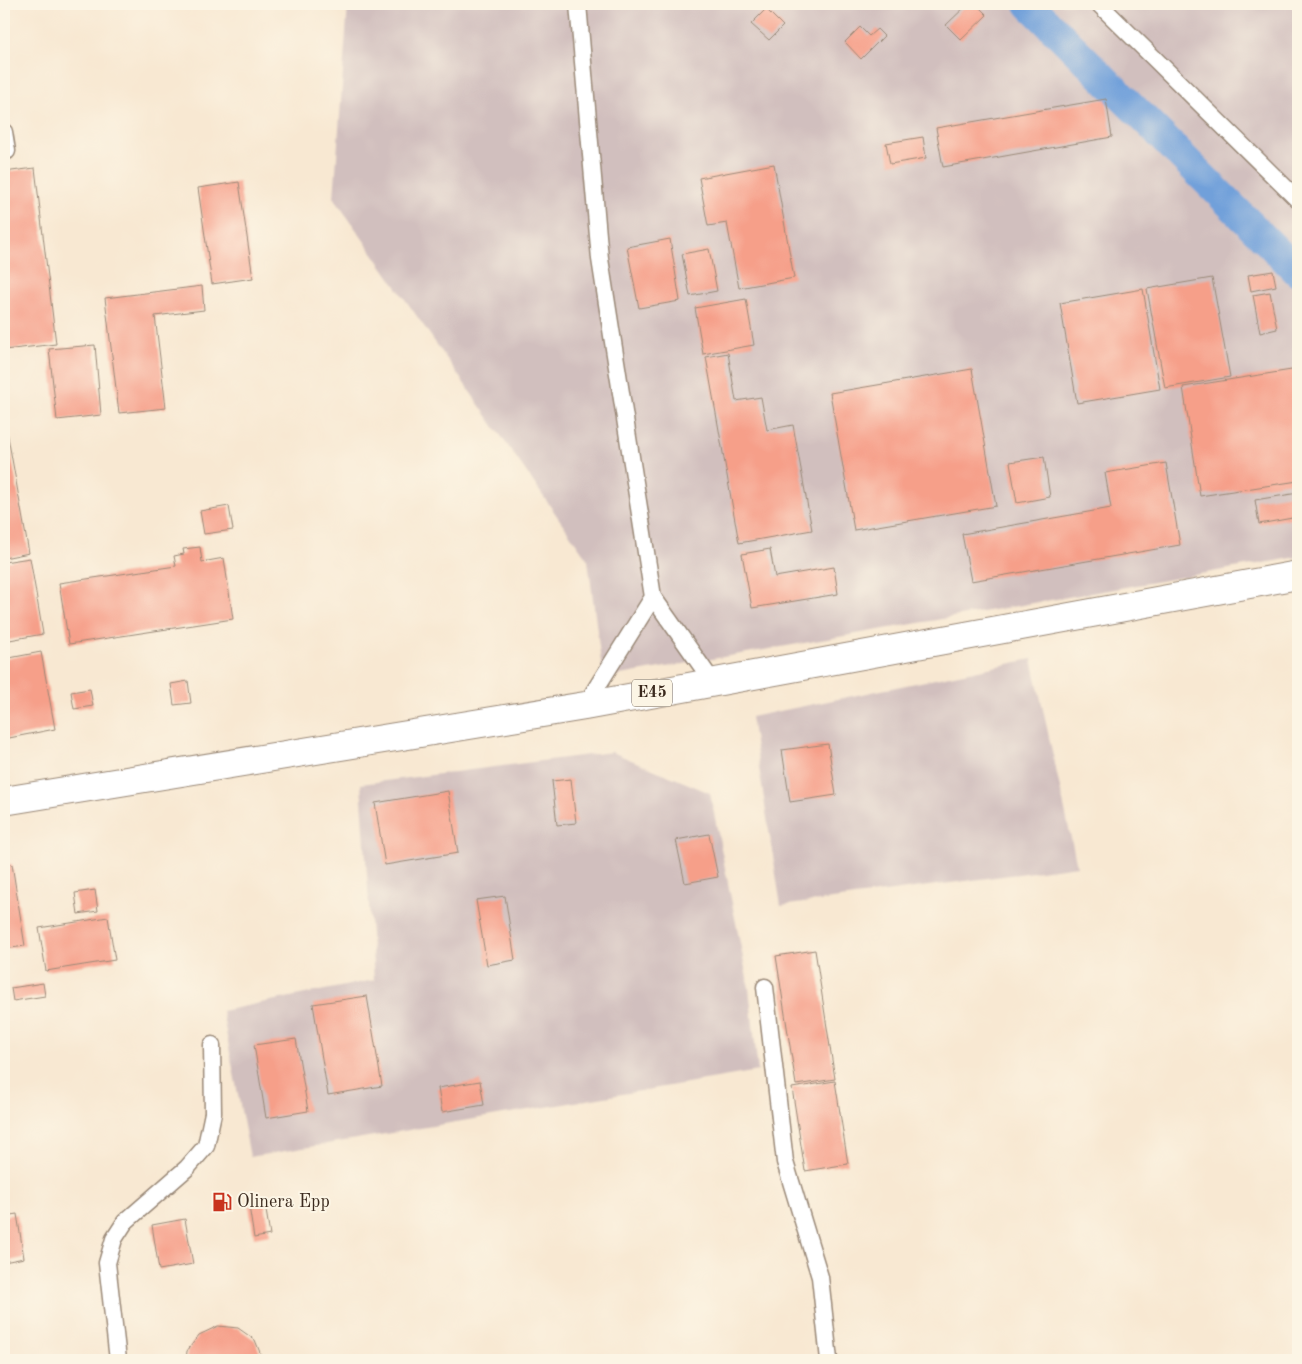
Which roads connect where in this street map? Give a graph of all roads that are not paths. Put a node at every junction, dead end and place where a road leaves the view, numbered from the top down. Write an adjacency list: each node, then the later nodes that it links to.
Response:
1 (578, 4): 7 (lane)
2 (1098, 4): 5 (lane)
3 (4, 132): 4 (lane)
4 (4, 152)
5 (1298, 200)
6 (1298, 575): 8 (highway, E45)
7 (653, 597): 8 (lane); 9 (lane)
8 (712, 681): 9 (highway, E45)
9 (585, 706): 10 (highway, E45)
10 (4, 801)
11 (765, 987): 14 (lane)
12 (212, 1045): 13 (lane)
13 (118, 1360)
14 (829, 1360)

